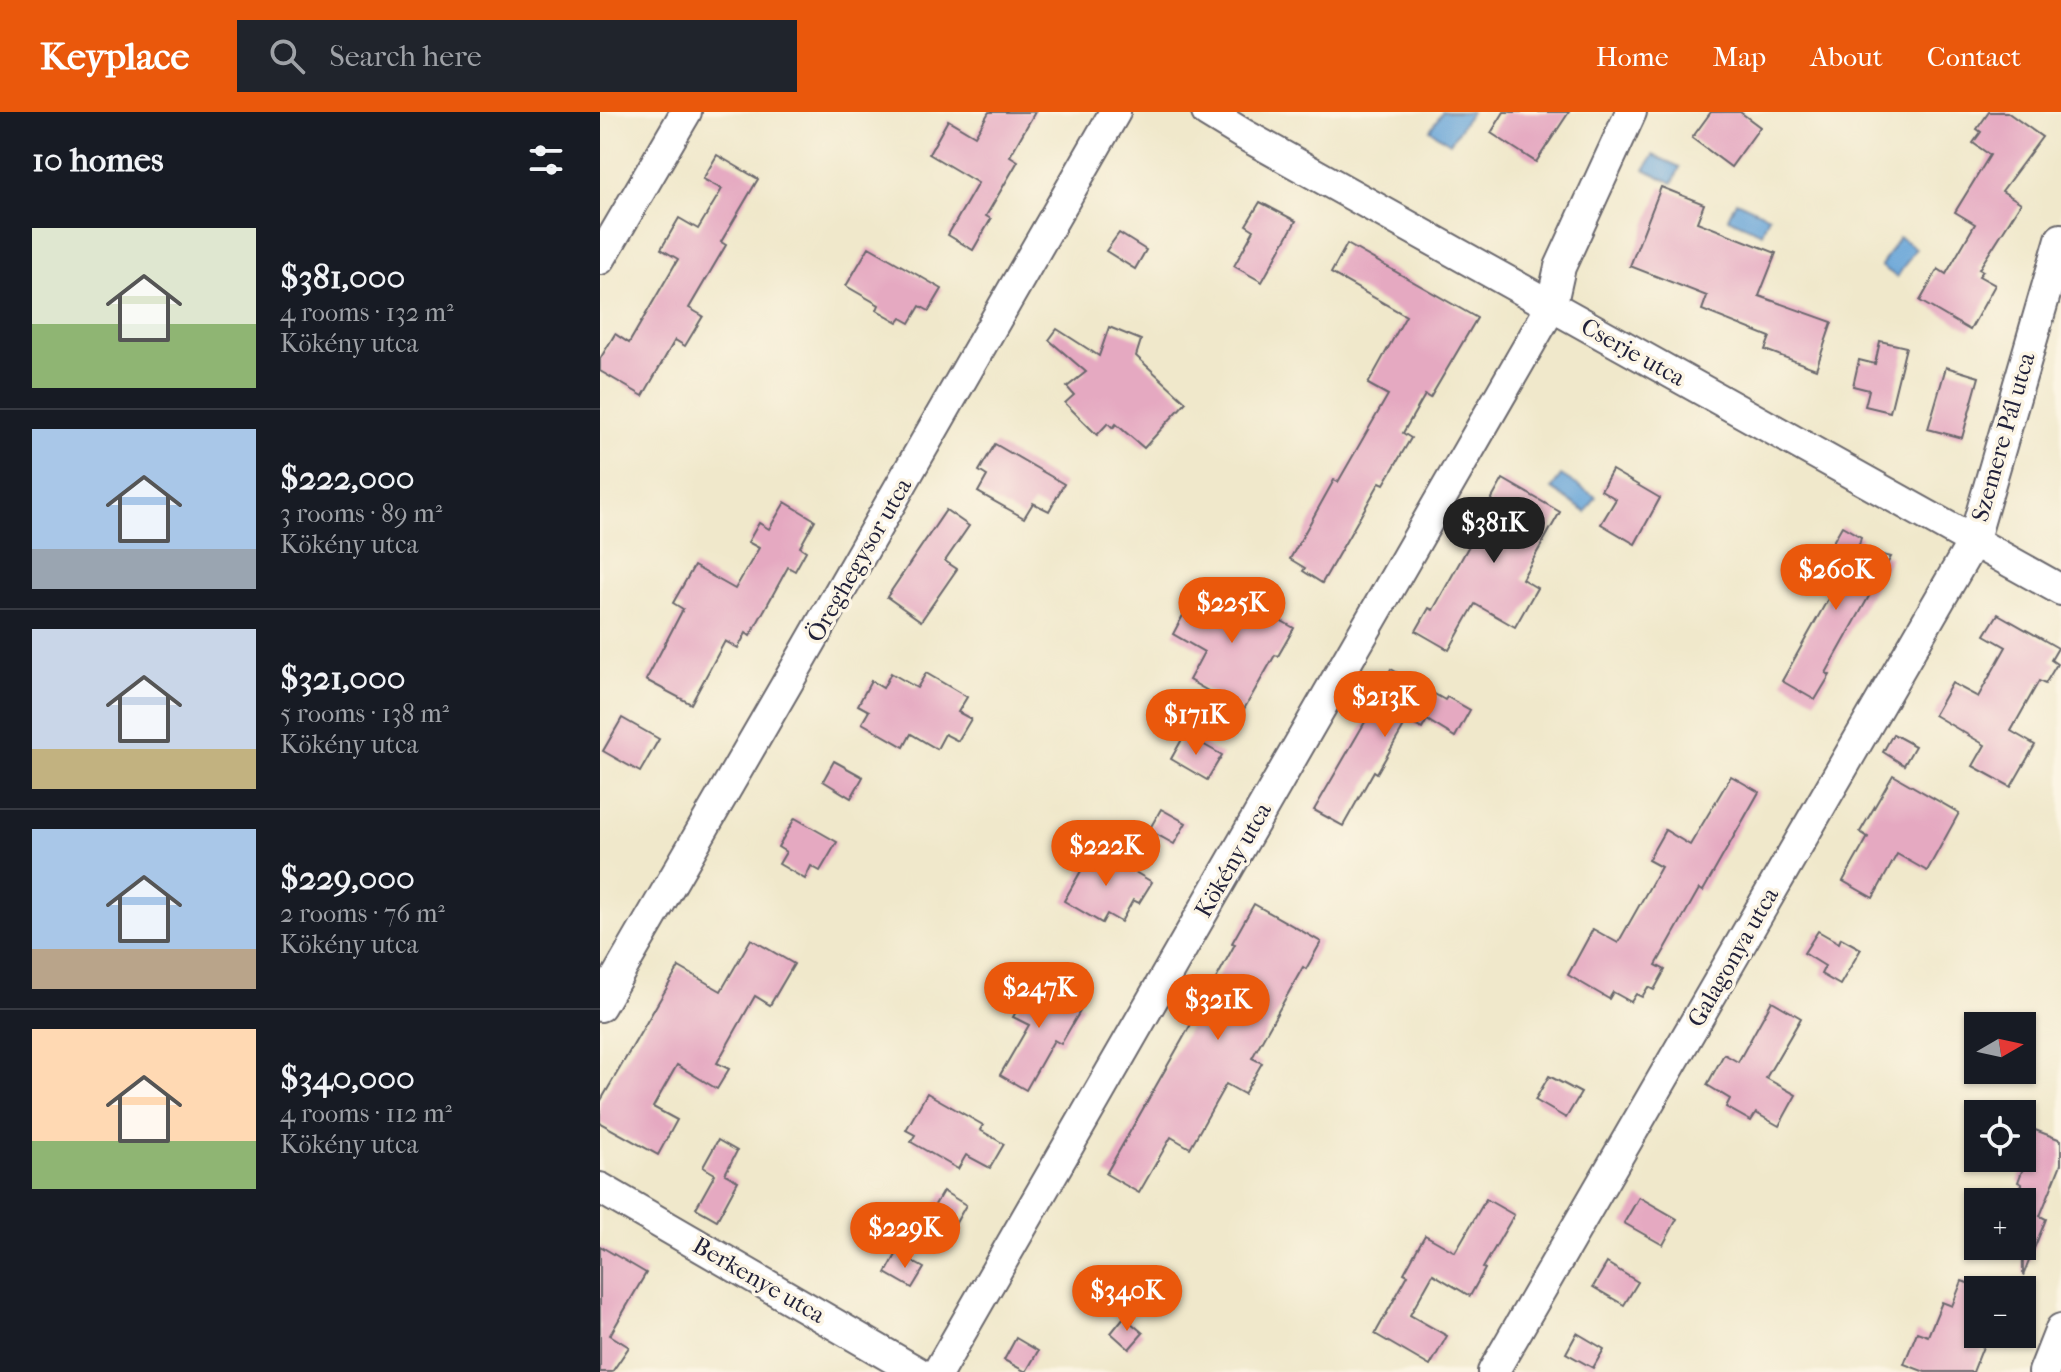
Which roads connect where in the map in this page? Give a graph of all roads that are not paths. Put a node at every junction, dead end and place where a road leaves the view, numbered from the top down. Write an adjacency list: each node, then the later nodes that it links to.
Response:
1 (686, 112): 6 (street)
2 (1115, 112): 10 (street, Öreghegysor utca)
3 (1207, 112): 7 (street, Cserje utca)
4 (1631, 112): 7 (street, Kökény utca)
5 (2061, 239): 8 (street, Szemere Pál utca)
6 (600, 259)
7 (1551, 307): 8 (street, Cserje utca); 14 (street, Kökény utca)
8 (1973, 542): 9 (street, Cserje utca); 15 (street, Galagonya utca)
9 (2061, 590)
10 (600, 1006)
11 (600, 1188): 13 (street, Berkenye utca)
12 (2061, 1329): 16 (street)
13 (917, 1372)
14 (938, 1372)
15 (1493, 1372)
16 (2044, 1372)

